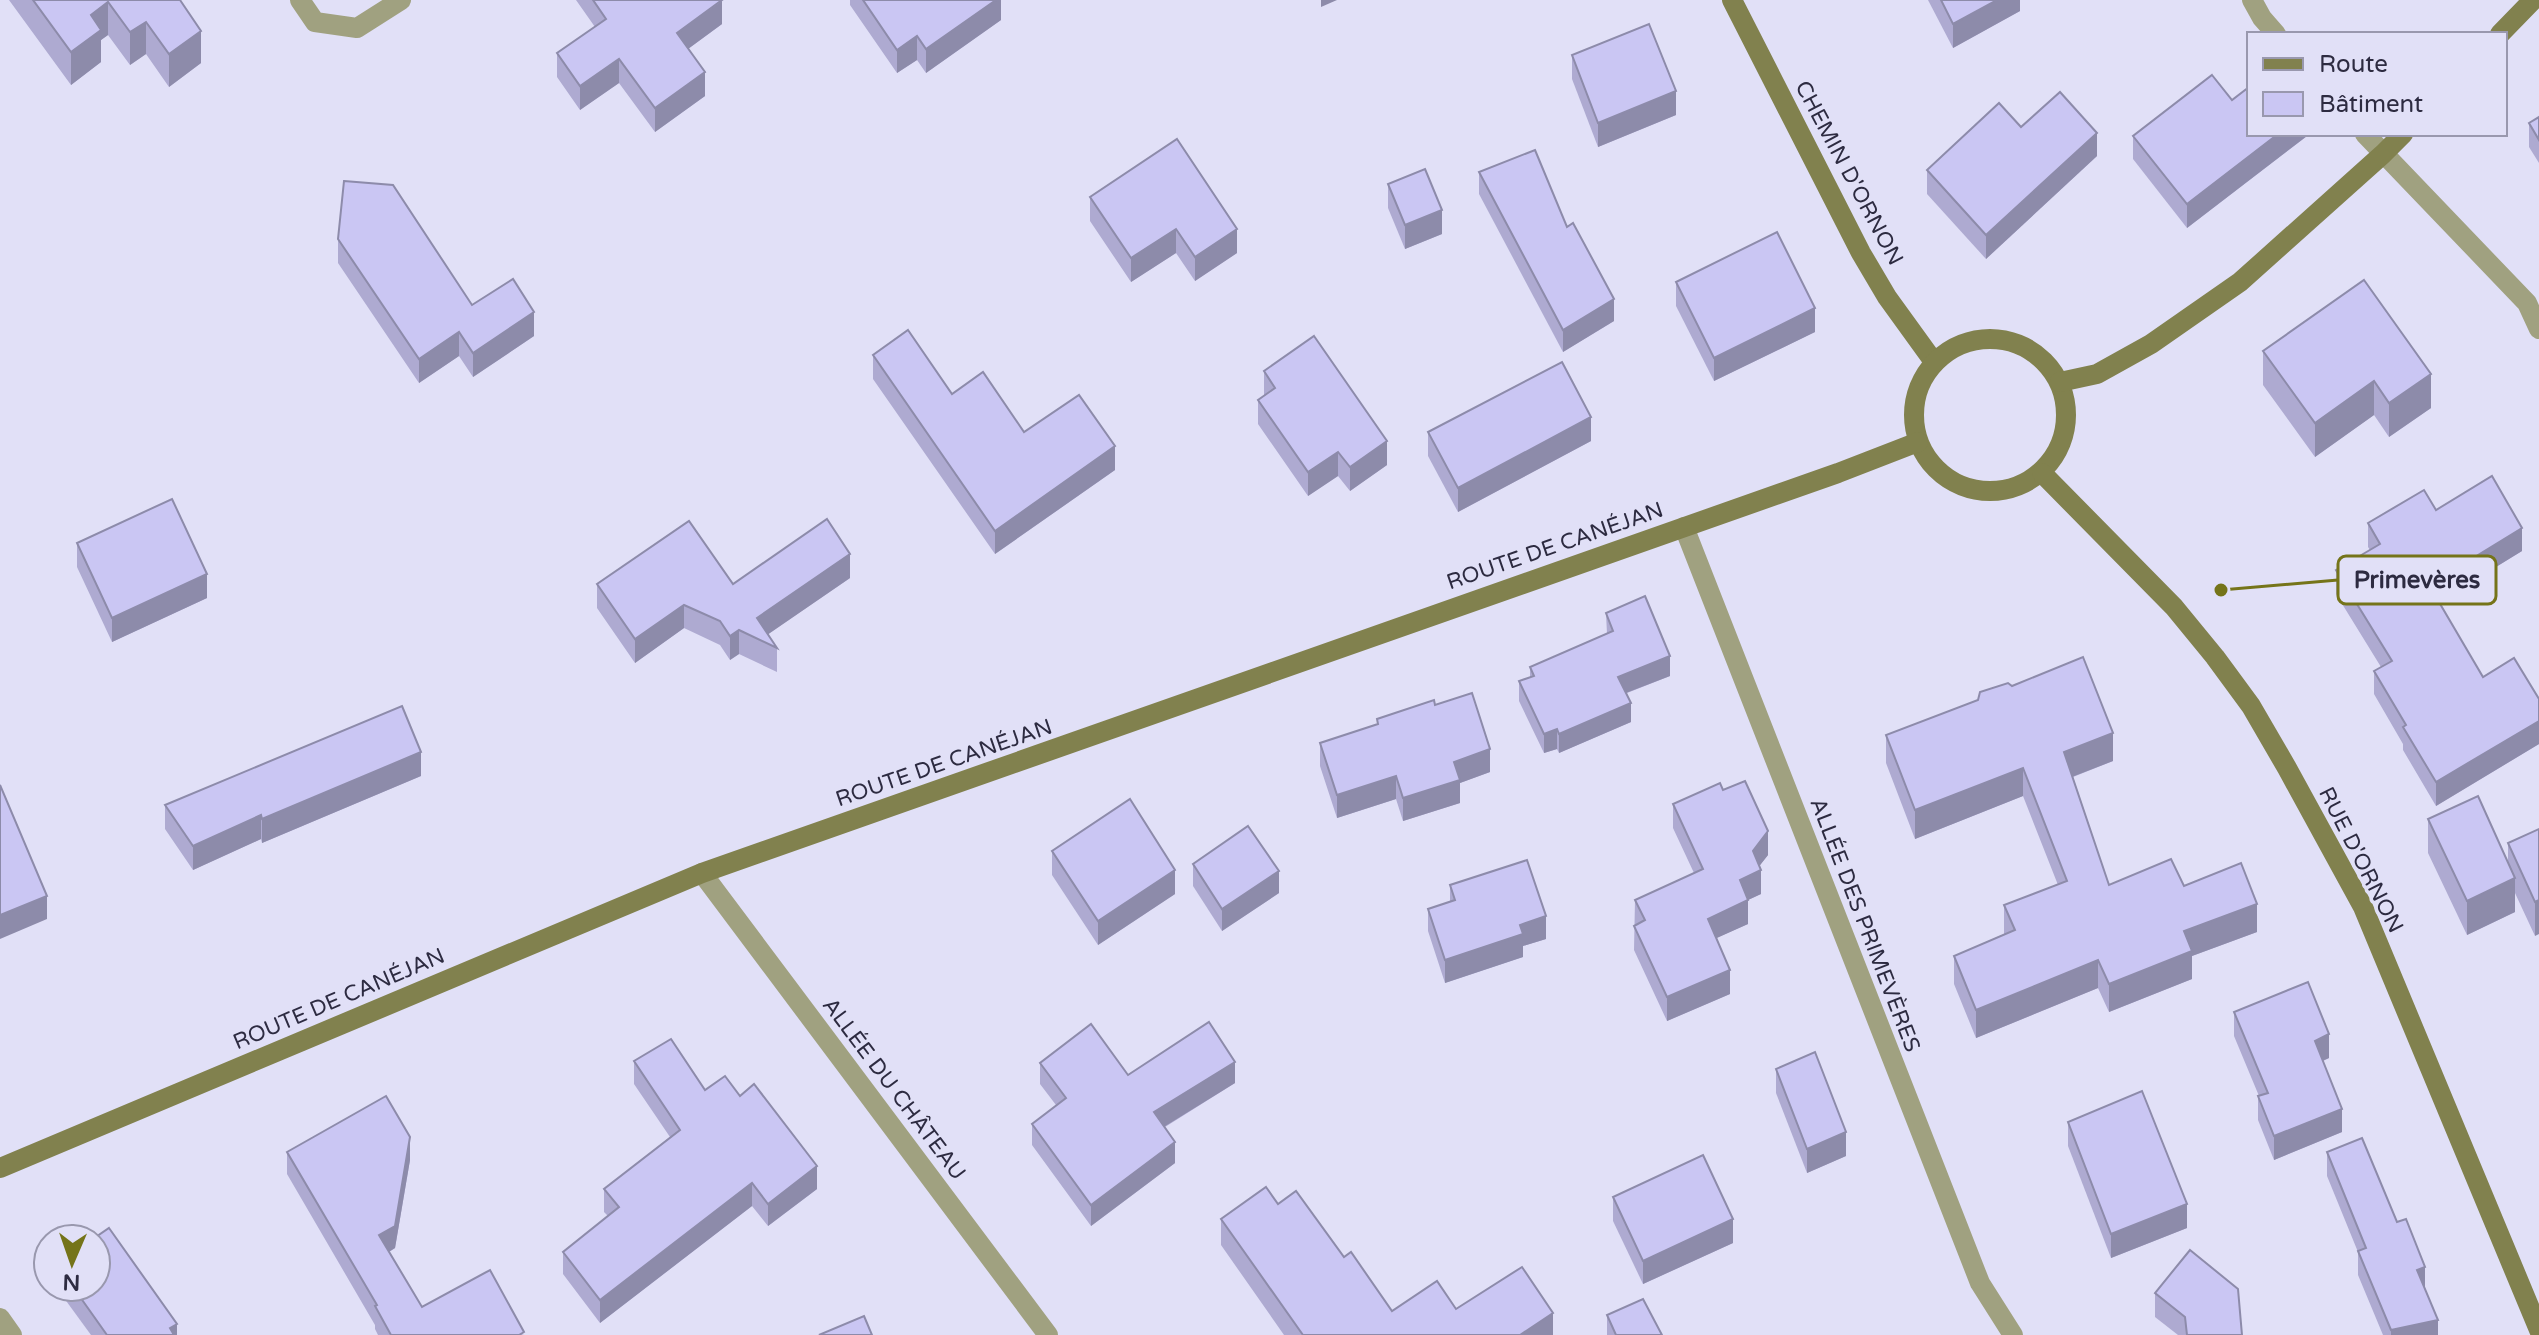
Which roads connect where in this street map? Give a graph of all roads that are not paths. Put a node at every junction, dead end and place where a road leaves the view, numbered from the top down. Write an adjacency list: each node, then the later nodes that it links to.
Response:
1 (300, 0): 2 (street)
2 (401, 0)
3 (1732, 0): 12 (street, CHEMIN D'ORNON)
4 (2252, 0): 6 (street)
5 (2533, 0): 7 (street)
6 (2274, 32)
7 (2502, 32)
8 (2367, 136): 10 (street)
9 (2401, 136): 10 (street)
10 (2383, 154): 11 (street); 13 (street)
11 (2539, 329)
12 (1934, 362): 13 (street); 14 (street)
13 (2060, 382): 15 (street)
14 (1918, 442): 15 (street); 16 (street, ROUTE DE CANÉJAN)
15 (2042, 473): 20 (street, RUE D'ORNON)
16 (1684, 527): 17 (street, ROUTE DE CANÉJAN); 23 (street, ALLÉE DES PRIMEVÈRES)
17 (702, 873): 18 (street, ROUTE DE CANÉJAN); 22 (street, ALLÉE DU CHÂTEAU)
18 (0, 1168)
19 (0, 1318): 21 (street)
20 (2539, 1330)
21 (12, 1335)
22 (1048, 1335)
23 (2013, 1335)

